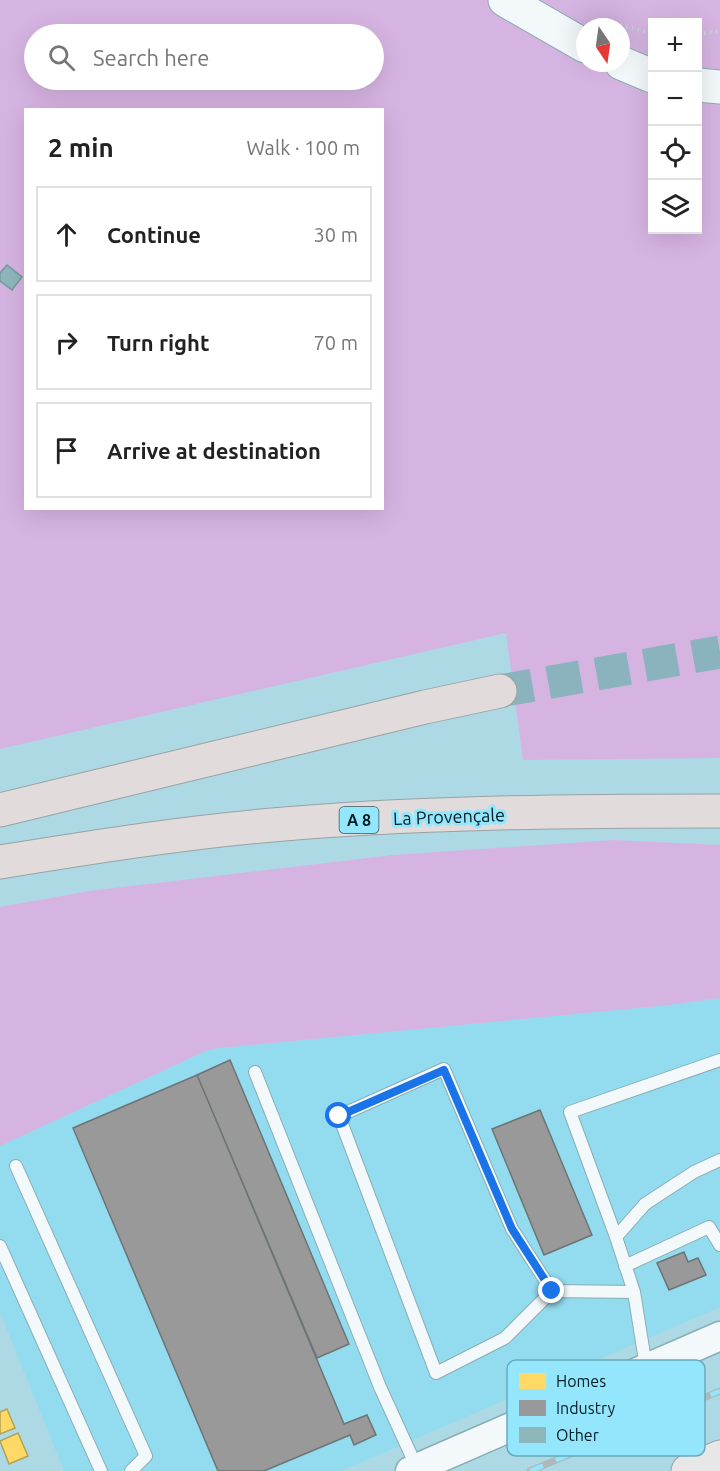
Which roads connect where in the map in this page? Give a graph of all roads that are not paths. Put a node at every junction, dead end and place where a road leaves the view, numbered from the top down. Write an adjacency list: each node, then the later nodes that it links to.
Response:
1 (505, 0): 2 (main road)
2 (576, 41)
3 (630, 67): 4 (main road)
4 (648, 74)
5 (702, 86): 6 (main road)
6 (720, 87)
7 (500, 691): 8 (highway)
8 (0, 810)
9 (720, 812): 10 (highway, La Provençale / A 8)
10 (0, 862)
11 (720, 1060): 15 (lane)
12 (255, 1072): 26 (lane)
13 (720, 1161): 15 (lane)
14 (16, 1166): 28 (lane)
15 (616, 1237): 18 (lane)
16 (720, 1245): 18 (lane)
17 (0, 1246): 27 (lane)
18 (624, 1266): 20 (lane)
19 (552, 1291): 19 (lane); 20 (lane)
20 (634, 1292): 22 (lane)
21 (720, 1336): 23 (street)
22 (645, 1360)
23 (663, 1360)
24 (507, 1428): 26 (street)
25 (720, 1457): 29 (main road)
26 (414, 1469)
27 (101, 1471)
28 (131, 1471)
29 (688, 1471)

